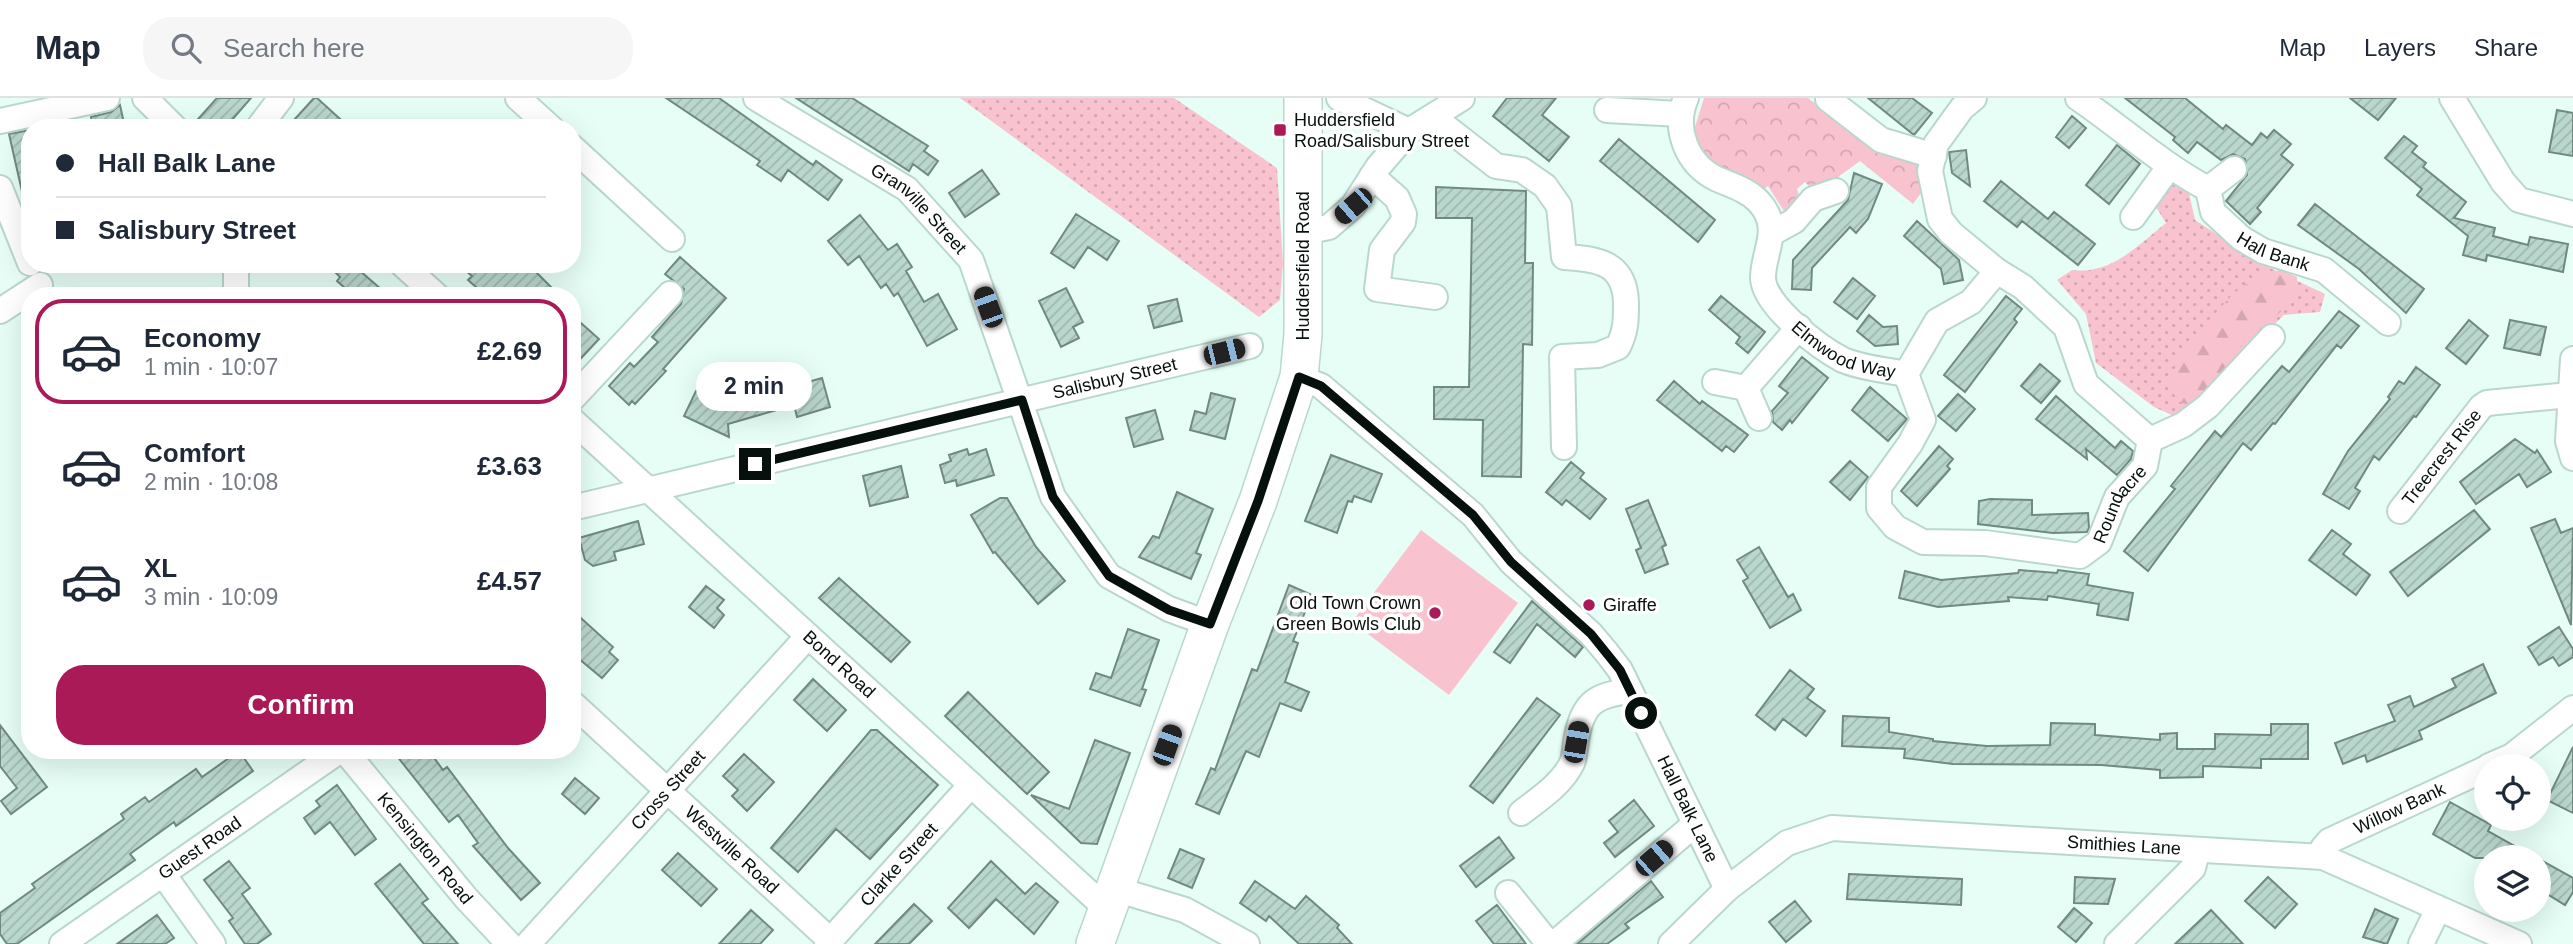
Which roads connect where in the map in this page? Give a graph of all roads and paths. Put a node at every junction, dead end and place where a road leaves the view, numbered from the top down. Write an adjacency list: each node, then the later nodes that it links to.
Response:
1 (107, 98): 19 (street)
2 (145, 98): 16 (street)
3 (281, 98): 17 (street)
4 (519, 98): 18 (street)
5 (756, 98): 53 (street, Granville Street)
6 (1303, 98): 31 (highway, Huddersfield Road)
7 (1339, 98): 20 (street)
8 (1462, 98): 15 (street)
9 (1974, 98): 22 (street)
10 (2078, 98): 23 (street)
11 (2452, 98): 29 (street)
12 (1828, 99): 22 (street)
13 (1683, 106): 14 (street); 32 (street)
14 (1607, 110)
15 (1433, 117): 20 (street); 57 (street)
16 (166, 119)
17 (265, 119)
18 (541, 119)
19 (0, 121)
20 (1409, 131): 25 (street)
21 (581, 156): 33 (street)
22 (1934, 156): 35 (street)
23 (2169, 167): 27 (street); 30 (street)
24 (2234, 169): 27 (street)
25 (1372, 176): 31 (street); 40 (street)
26 (0, 188): 34 (street)
27 (2208, 189): 42 (street, Hall Bank)
28 (1836, 191): 32 (street)
29 (2573, 214)
30 (2133, 217)
31 (1304, 232): 48 (highway, Huddersfield Road)
32 (1772, 233): 43 (street, Elmwood Way)
33 (672, 239)
34 (21, 240)
35 (1997, 271): 47 (street, Elmwood Way); 56 (street, Roundacre)
36 (412, 273): 37 (street)
37 (427, 287)
38 (21, 291): 41 (street)
39 (670, 294): 51 (street)
40 (1435, 297)
41 (0, 311)
42 (2388, 323)
43 (1799, 327): 47 (street, Elmwood Way); 50 (street)
44 (2272, 337): 56 (street)
45 (1250, 346): 53 (street, Salisbury Street)
46 (2573, 359): 52 (street)
47 (1906, 374): 56 (street, Roundacre)
48 (1299, 377): 62 (highway, Huddersfield Road); 64 (street, Hall Balk Lane)
49 (1715, 382): 50 (street)
50 (1746, 388): 54 (street)
51 (581, 389)
52 (2569, 395): 58 (street); 61 (street, Treecrest Rise)
53 (1022, 400): 59 (street, Salisbury Street); 62 (street, Granville Street)
54 (1759, 418)
55 (581, 428): 59 (street, Bond Road)
56 (2150, 440)
57 (1564, 447)
58 (2573, 458)
59 (649, 490): 60 (street, Salisbury Street); 63 (street, Bond Road)
60 (581, 506)
61 (2400, 511)
62 (1210, 624): 80 (highway, Huddersfield Road)
63 (808, 636): 71 (street, Bond Road); 72 (street, Cross Street)
64 (1630, 691): 73 (street); 74 (street, Hall Balk Lane)
65 (2573, 708): 67 (street, Willow Bank)
66 (581, 711): 72 (street, Westville Road)
67 (2515, 754)
68 (328, 759): 77 (street, Guest Road)
69 (352, 759): 85 (street, Kensington Road)
70 (2474, 774): 76 (street, Willow Bank)
71 (971, 785): 80 (street, Bond Road); 82 (street, Clarke Street)
72 (667, 790): 82 (street, Westville Road); 86 (street, Cross Street)
73 (1521, 813)
74 (1695, 824): 78 (street, Hall Balk Lane); 89 (street)
75 (2197, 852): 76 (street, Smithies Lane); 78 (street, Smithies Lane); 91 (street)
76 (2323, 857): 81 (street, Smithies Lane)
77 (163, 874): 83 (street, Guest Road); 84 (street)
78 (1727, 888): 90 (street, Smithies Lane)
79 (1508, 893): 89 (street)
80 (1111, 900): 87 (highway, Huddersfield Road); 88 (street)
81 (2438, 909): 92 (street); 93 (street, Smithies Lane)
82 (829, 942)
83 (62, 944)
84 (213, 944)
85 (509, 944)
86 (528, 944)
87 (1095, 944)
88 (1247, 944)
89 (1551, 944)
90 (1671, 944)
91 (2117, 944)
92 (2421, 944)
93 (2519, 944)

